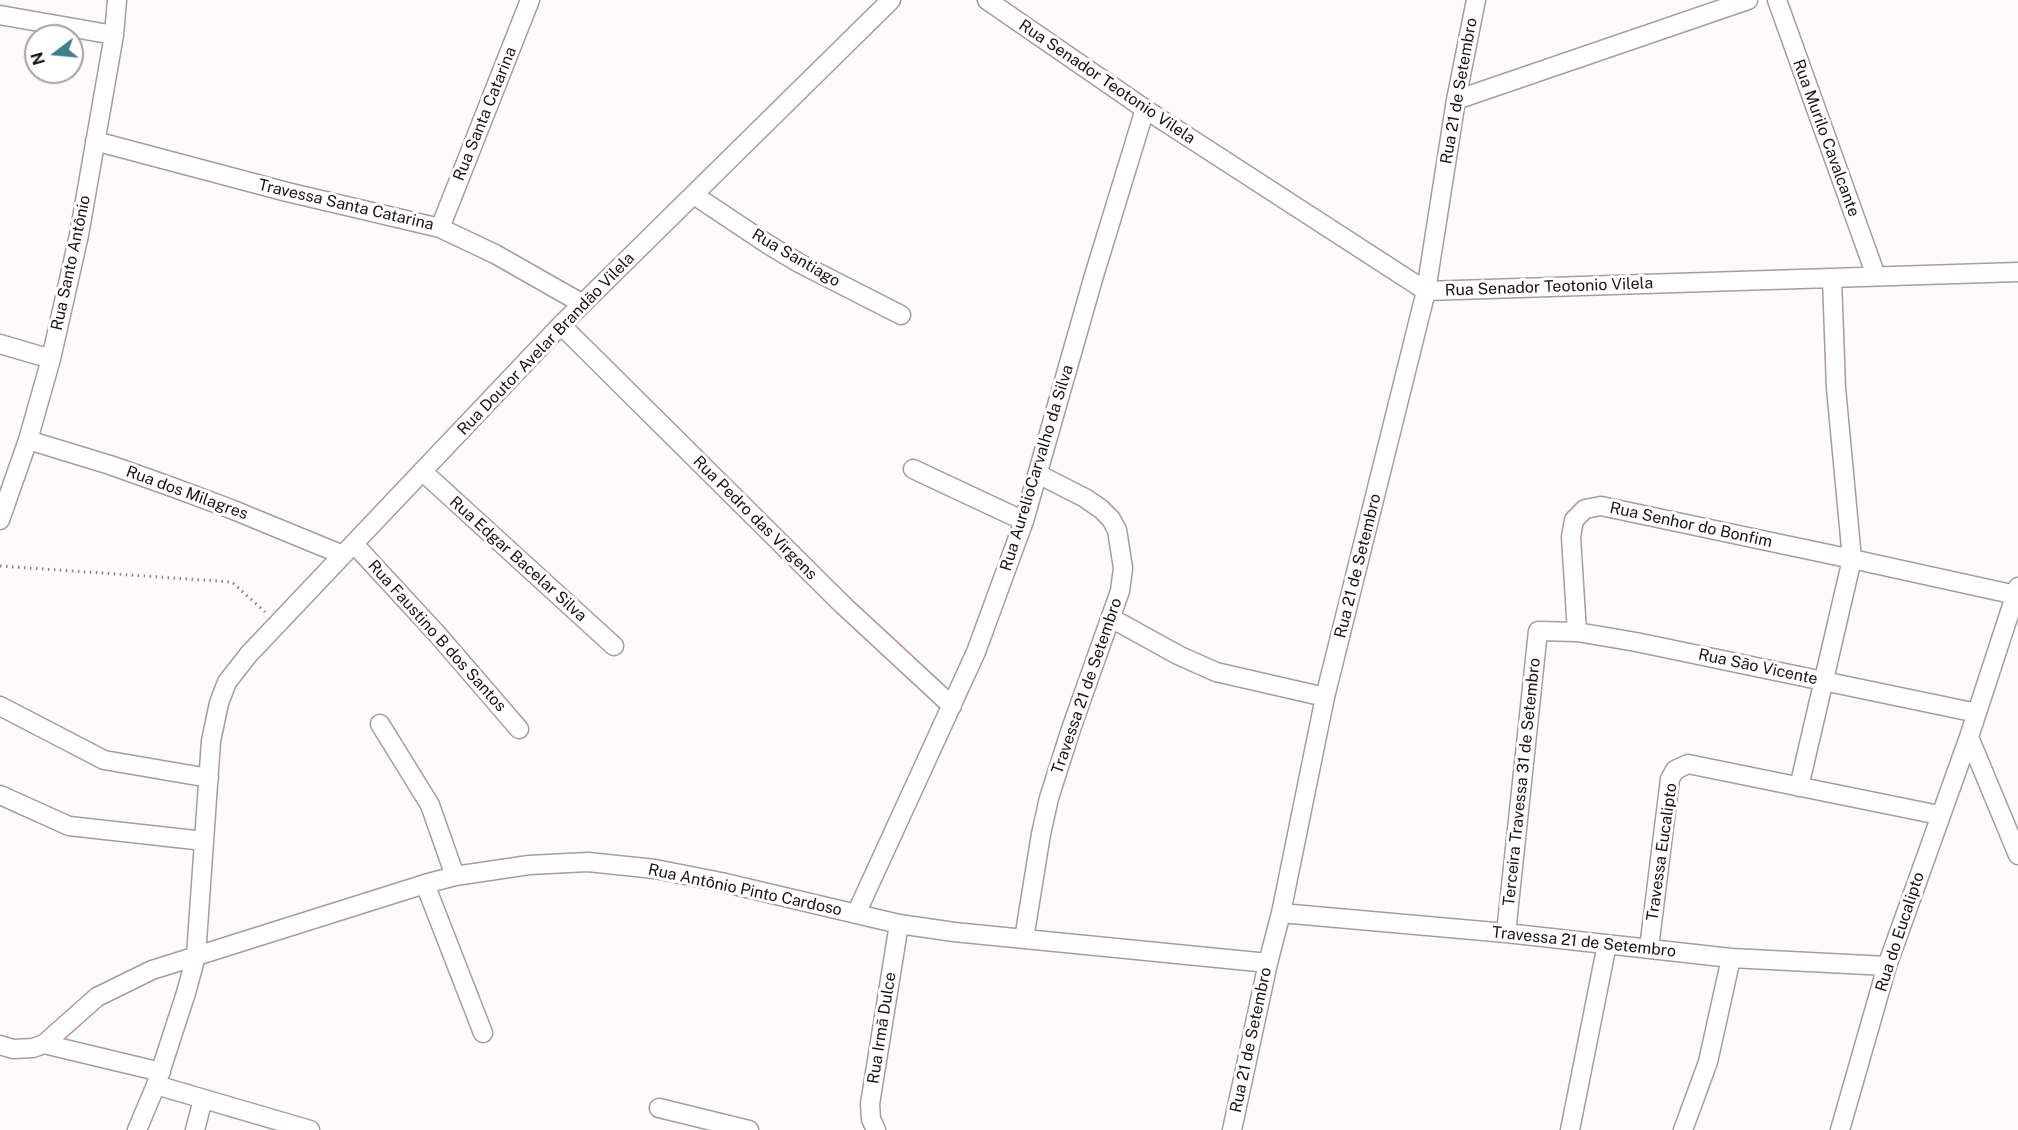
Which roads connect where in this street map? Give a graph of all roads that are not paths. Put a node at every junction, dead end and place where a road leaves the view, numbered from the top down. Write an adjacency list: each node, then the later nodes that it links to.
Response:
1 (117, 0): 9 (street, Rua Santo Antônio)
2 (530, 0): 14 (street, Rua Santa Catarina)
3 (891, 0): 13 (street, Rua Doutor Avelar Brandão Vilela)
4 (987, 0): 11 (street, Rua Senador Teotonio Vilela)
5 (1476, 0): 10 (street, Rua 21 de Setembro)
6 (1748, 0): 10 (street)
7 (1777, 0): 16 (street, Rua Murilo Cavalcante)
8 (0, 15): 9 (street)
9 (114, 35): 12 (street, Rua Santo Antônio)
10 (1456, 100): 18 (street, Rua 21 de Setembro)
11 (1145, 109): 18 (street, Rua Senador Teotonio Vilela); 27 (street, Rua AurelioCarvalho da Silva)
12 (95, 141): 14 (street, Travessa Santa Catarina); 23 (street, Rua Santo Antônio)
13 (694, 195): 19 (street, Rua Doutor Avelar Brandão Vilela); 20 (street, Rua Santiago)
14 (440, 228): 19 (street, Travessa Santa Catarina)
15 (2018, 272): 16 (street, Rua Senador Teotonio Vilela)
16 (1876, 276): 17 (street, Rua Senador Teotonio Vilela)
17 (1832, 279): 18 (street, Rua Senador Teotonio Vilela); 31 (street)
18 (1426, 291): 38 (street, Rua 21 de Setembro)
19 (583, 304): 21 (street, Rua Doutor Avelar Brandão Vilela)
20 (901, 315)
21 (561, 326): 26 (street, Rua Doutor Avelar Brandão Vilela); 40 (street, Rua Pedro das Virgens)
22 (0, 344): 23 (street)
23 (51, 359): 24 (street, Rua Santo Antônio)
24 (28, 440): 28 (street, Rua Santo Antônio); 30 (street, Rua dos Milagres)
25 (913, 469): 29 (street)
26 (422, 471): 30 (street, Rua Doutor Avelar Brandão Vilela); 36 (street, Rua Edgar Bacelar Silva)
27 (1038, 474): 29 (street, Rua AurelioCarvalho da Silva); 33 (street, Travessa 21 de Setembro)
28 (0, 520)
29 (1024, 521): 40 (street, Rua AurelioCarvalho da Silva)
30 (348, 550): 43 (street, Rua Faustino B dos Santos); 45 (street, Rua Doutor Avelar Brandão Vilela)
31 (1852, 559): 32 (street, Rua Senhor do Bonfim); 35 (street, Rua Senhor do Bonfim); 37 (street)
32 (2017, 591): 41 (street, Rua do Eucalipto)
33 (1112, 618): 38 (street); 57 (street, Travessa 21 de Setembro)
34 (1538, 631): 35 (street, Rua São Vicente); 56 (street, Terceira Travessa 31 de Setembro)
35 (1577, 632): 37 (street, Rua São Vicente)
36 (614, 646)
37 (1823, 681): 41 (street, Rua São Vicente); 46 (street)
38 (1325, 697): 53 (street, Rua 21 de Setembro)
39 (0, 706): 45 (street)
40 (952, 706): 54 (street, Rua AurelioCarvalho da Silva)
41 (1977, 712): 44 (street, Rua do Eucalipto)
42 (380, 724): 51 (street)
43 (519, 729)
44 (1969, 737): 48 (street, Rua do Eucalipto); 50 (street)
45 (208, 778): 49 (street, Rua Doutor Avelar Brandão Vilela)
46 (1799, 787): 48 (street); 59 (street, Travessa Eucalipto)
47 (0, 795): 49 (street)
48 (1939, 816): 63 (street, Rua do Eucalipto)
49 (204, 841): 60 (street, Rua Doutor Avelar Brandão Vilela)
50 (2018, 855)
51 (455, 876): 52 (street, Rua Antônio Pinto Cardoso); 54 (street, Rua Antônio Pinto Cardoso)
52 (425, 884): 60 (street, Rua Antônio Pinto Cardoso); 64 (street)
53 (1281, 913): 56 (street, Travessa 21 de Setembro); 62 (street, Rua 21 de Setembro)
54 (856, 914): 55 (street, Rua Antônio Pinto Cardoso)
55 (899, 924): 57 (street, Rua Antônio Pinto Cardoso); 75 (street, Rua Irmã Dulce)
56 (1506, 933): 58 (street, Travessa 21 de Setembro)
57 (1023, 939): 62 (street, Rua Antônio Pinto Cardoso)
58 (1607, 944): 59 (street, Travessa 21 de Setembro); 77 (street)
59 (1649, 948): 61 (street, Travessa 21 de Setembro)
60 (196, 956): 65 (street, Rua Antônio Pinto Cardoso); 67 (street, Rua Doutor Avelar Brandão Vilela)
61 (1731, 958): 63 (street, Travessa 21 de Setembro); 78 (street)
62 (1268, 963): 76 (street, Rua 21 de Setembro)
63 (1887, 966): 79 (street, Rua do Eucalipto)
64 (483, 1033)
65 (44, 1044): 66 (street); 67 (street)
66 (0, 1045)
67 (158, 1079): 68 (street); 71 (street, Rua Doutor Avelar Brandão Vilela)
68 (204, 1099): 72 (street); 73 (street)
69 (658, 1108): 70 (street)
70 (708, 1125): 74 (street)
71 (137, 1130)
72 (195, 1130)
73 (310, 1130)
74 (749, 1130)
75 (876, 1130)
76 (1232, 1130)
77 (1570, 1130)
78 (1683, 1130)
79 (1840, 1130)

